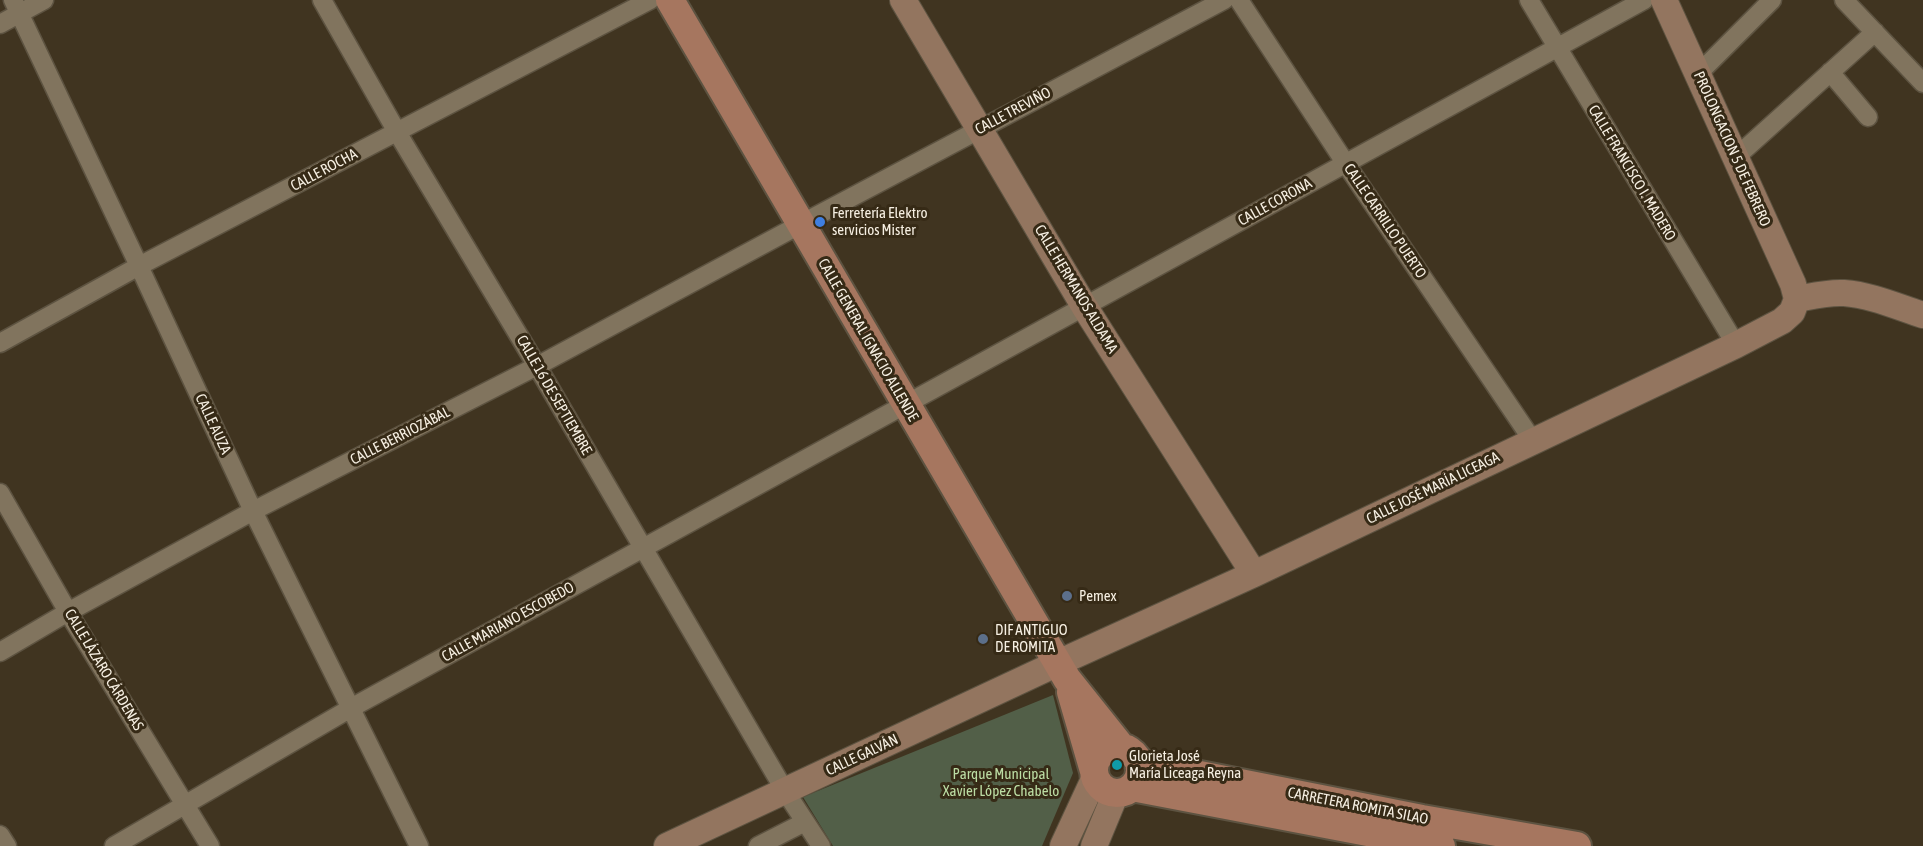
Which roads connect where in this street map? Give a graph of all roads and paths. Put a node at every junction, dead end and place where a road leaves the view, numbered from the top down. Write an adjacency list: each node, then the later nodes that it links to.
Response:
1 (44, 0): 13 (street)
2 (322, 0): 22 (street, CALLE 16 DE SEPTIEMBRE)
3 (650, 0): 22 (street, CALLE ROCHA)
4 (670, 0): 25 (main road, CALLE GENERAL IGNACIO ALLENDE)
5 (903, 0): 21 (street, CALLE HERMANOS ALDAMA)
6 (1224, 0): 21 (street, CALLE TREVIÑO)
7 (1239, 0): 24 (street, CALLE CARRILLO PUERTO)
8 (1529, 0): 16 (street, CALLE FRANCISCO I. MADERO)
9 (1644, 0): 16 (street, CALLE CORONA)
10 (1664, 0): 18 (street, PROLONGACION 5 DE FEBRERO)
11 (1772, 0): 18 (street)
12 (1844, 0): 15 (street)
13 (16, 7): 14 (street); 26 (street, CALLE AUZA)
14 (0, 24)
15 (1875, 32): 17 (street); 19 (street)
16 (1557, 48): 24 (street, CALLE CORONA); 31 (street, CALLE FRANCISCO I. MADERO)
17 (1830, 72): 20 (street); 23 (street)
18 (1698, 74): 23 (street, PROLONGACION 5 DE FEBRERO)
19 (1923, 83)
20 (1868, 117)
21 (980, 128): 25 (street, CALLE TREVIÑO); 28 (street, CALLE HERMANOS ALDAMA)
22 (397, 132): 26 (street, CALLE ROCHA); 32 (street, CALLE 16 DE SEPTIEMBRE)
23 (1735, 158): 27 (street, PROLONGACION 5 DE FEBRERO)
24 (1346, 164): 28 (street, CALLE CORONA); 34 (street, CALLE CARRILLO PUERTO)
25 (801, 224): 32 (street, CALLE BERRIOZÁBAL); 33 (main road, CALLE GENERAL IGNACIO ALLENDE)
26 (140, 266): 30 (street, CALLE ROCHA); 36 (street, CALLE AUZA)
27 (1797, 299): 29 (street); 31 (street, CALLE JOSÉ MARÍA LICEAGA)
28 (1084, 306): 33 (street, CALLE CORONA); 38 (street, CALLE HERMANOS ALDAMA)
29 (1923, 315)
30 (0, 343)
31 (1736, 345): 34 (street, CALLE JOSÉ MARÍA LICEAGA)
32 (537, 366): 36 (street, CALLE BERRIOZÁBAL); 37 (street, CALLE 16 DE SEPTIEMBRE)
33 (905, 404): 37 (street, CALLE MARIANO ESCOBEDO); 41 (main road, CALLE GENERAL IGNACIO ALLENDE)
34 (1533, 441): 38 (street, CALLE JOSÉ MARÍA LICEAGA)
35 (0, 493): 39 (street, CALLE LÁZARO CÁRDENAS)
36 (253, 511): 39 (street, CALLE BERRIOZÁBAL); 42 (street, CALLE AUZA)
37 (642, 547): 42 (street, CALLE MARIANO ESCOBEDO); 44 (street, CALLE 16 DE SEPTIEMBRE)
38 (1254, 574): 41 (street, CALLE JOSÉ MARÍA LICEAGA)
39 (68, 612): 40 (street, CALLE BERRIOZÁBAL); 45 (street, CALLE LÁZARO CÁRDENAS)
40 (0, 652)
41 (1062, 671): 43 (main road, CALLE GENERAL IGNACIO ALLENDE); 44 (street, CALLE GALVÁN)
42 (351, 708): 45 (street, CALLE MARIANO ESCOBEDO); 51 (street, CALLE AUZA)
43 (1116, 773): 55 (street); 56 (street); 57 (main road, CARRETERA ROMITA SILAO); 58 (main road, CARRETERA ROMITA SILAO)
44 (785, 791): 46 (street, CALLE 16 DE SEPTIEMBRE); 52 (street, CALLE GALVÁN)
45 (185, 804): 49 (street, CALLE MARIANO ESCOBEDO); 50 (street, CALLE LÁZARO CÁRDENAS)
46 (805, 822): 53 (street); 54 (street, CALLE 16 DE SEPTIEMBRE)
47 (0, 835): 48 (street)
48 (7, 846)
49 (114, 846)
50 (210, 846)
51 (419, 846)
52 (667, 846)
53 (758, 846)
54 (821, 846)
55 (1064, 846)
56 (1094, 846)
57 (1441, 846)
58 (1577, 846)

